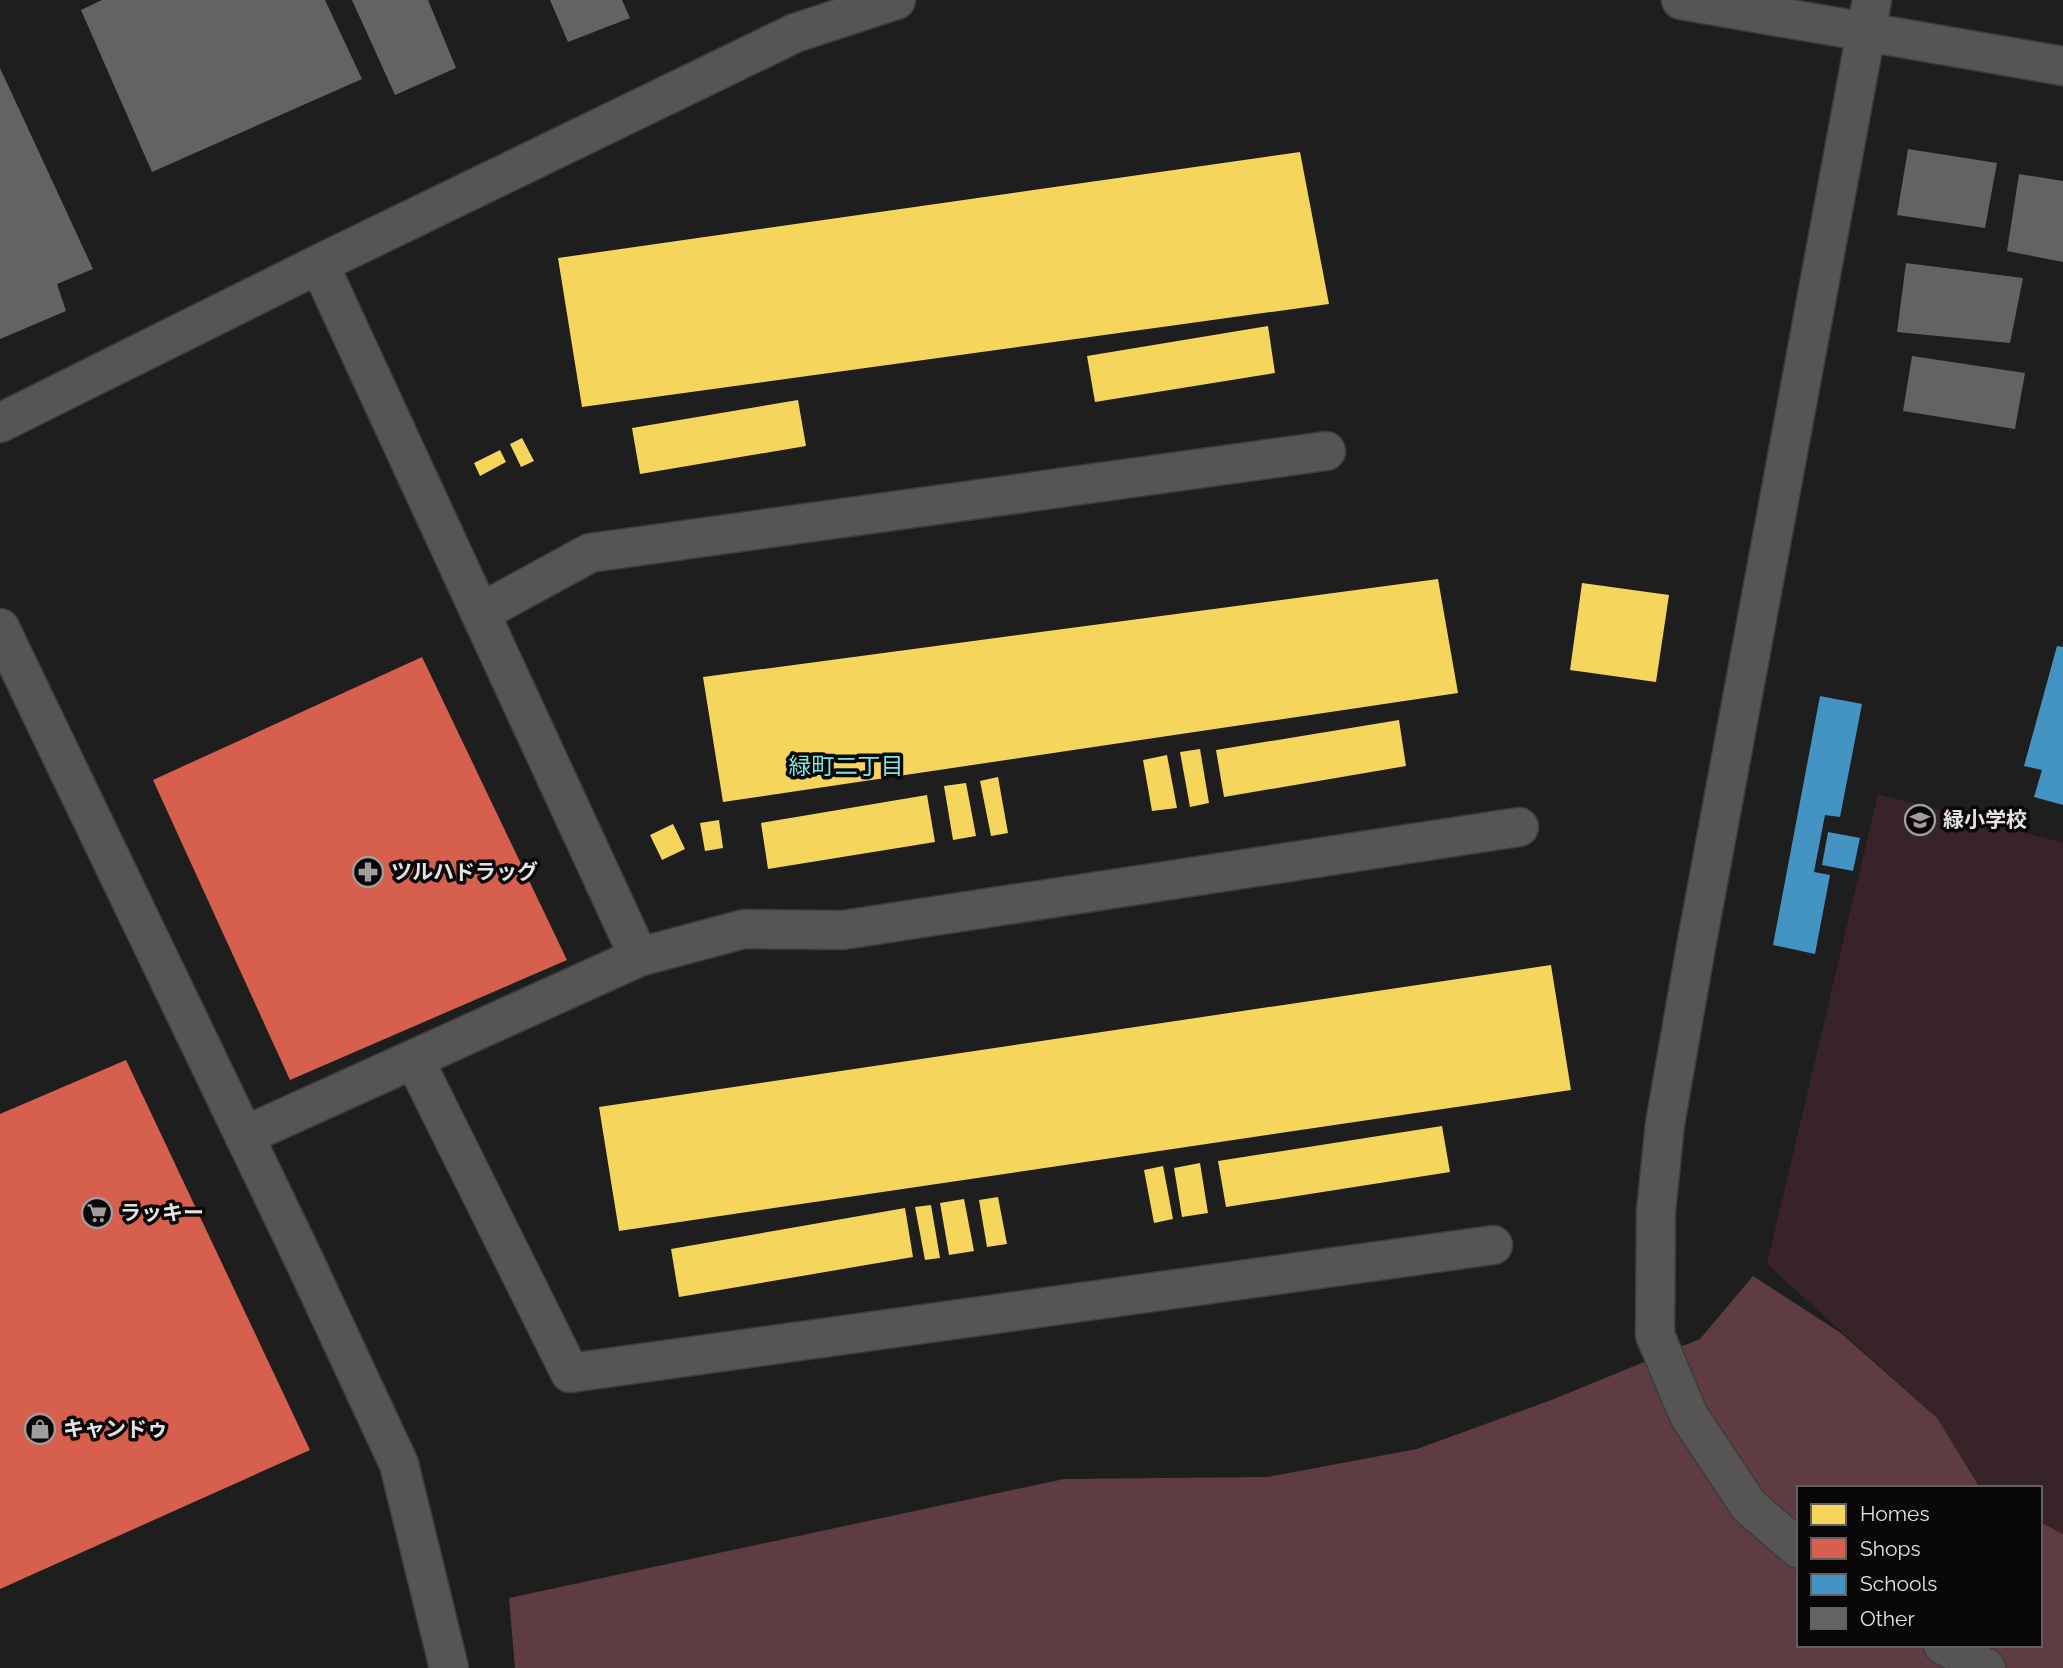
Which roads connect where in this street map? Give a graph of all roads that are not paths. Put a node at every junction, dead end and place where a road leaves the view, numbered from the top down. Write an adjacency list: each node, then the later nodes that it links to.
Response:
1 (896, 0): 5 (street)
2 (1681, 0): 3 (street)
3 (1869, 16): 4 (street); 15 (street)
4 (2063, 66)
5 (319, 264): 6 (street); 8 (street)
6 (0, 423)
7 (1326, 451): 8 (street)
8 (480, 613): 11 (street)
9 (0, 628): 13 (street)
10 (1519, 827): 11 (street)
11 (639, 957): 12 (street)
12 (414, 1059): 13 (street); 14 (street)
13 (244, 1136): 17 (street)
14 (1493, 1245)
15 (1797, 1547)
16 (1947, 1647): 18 (street)
17 (449, 1668)
18 (1986, 1668)

